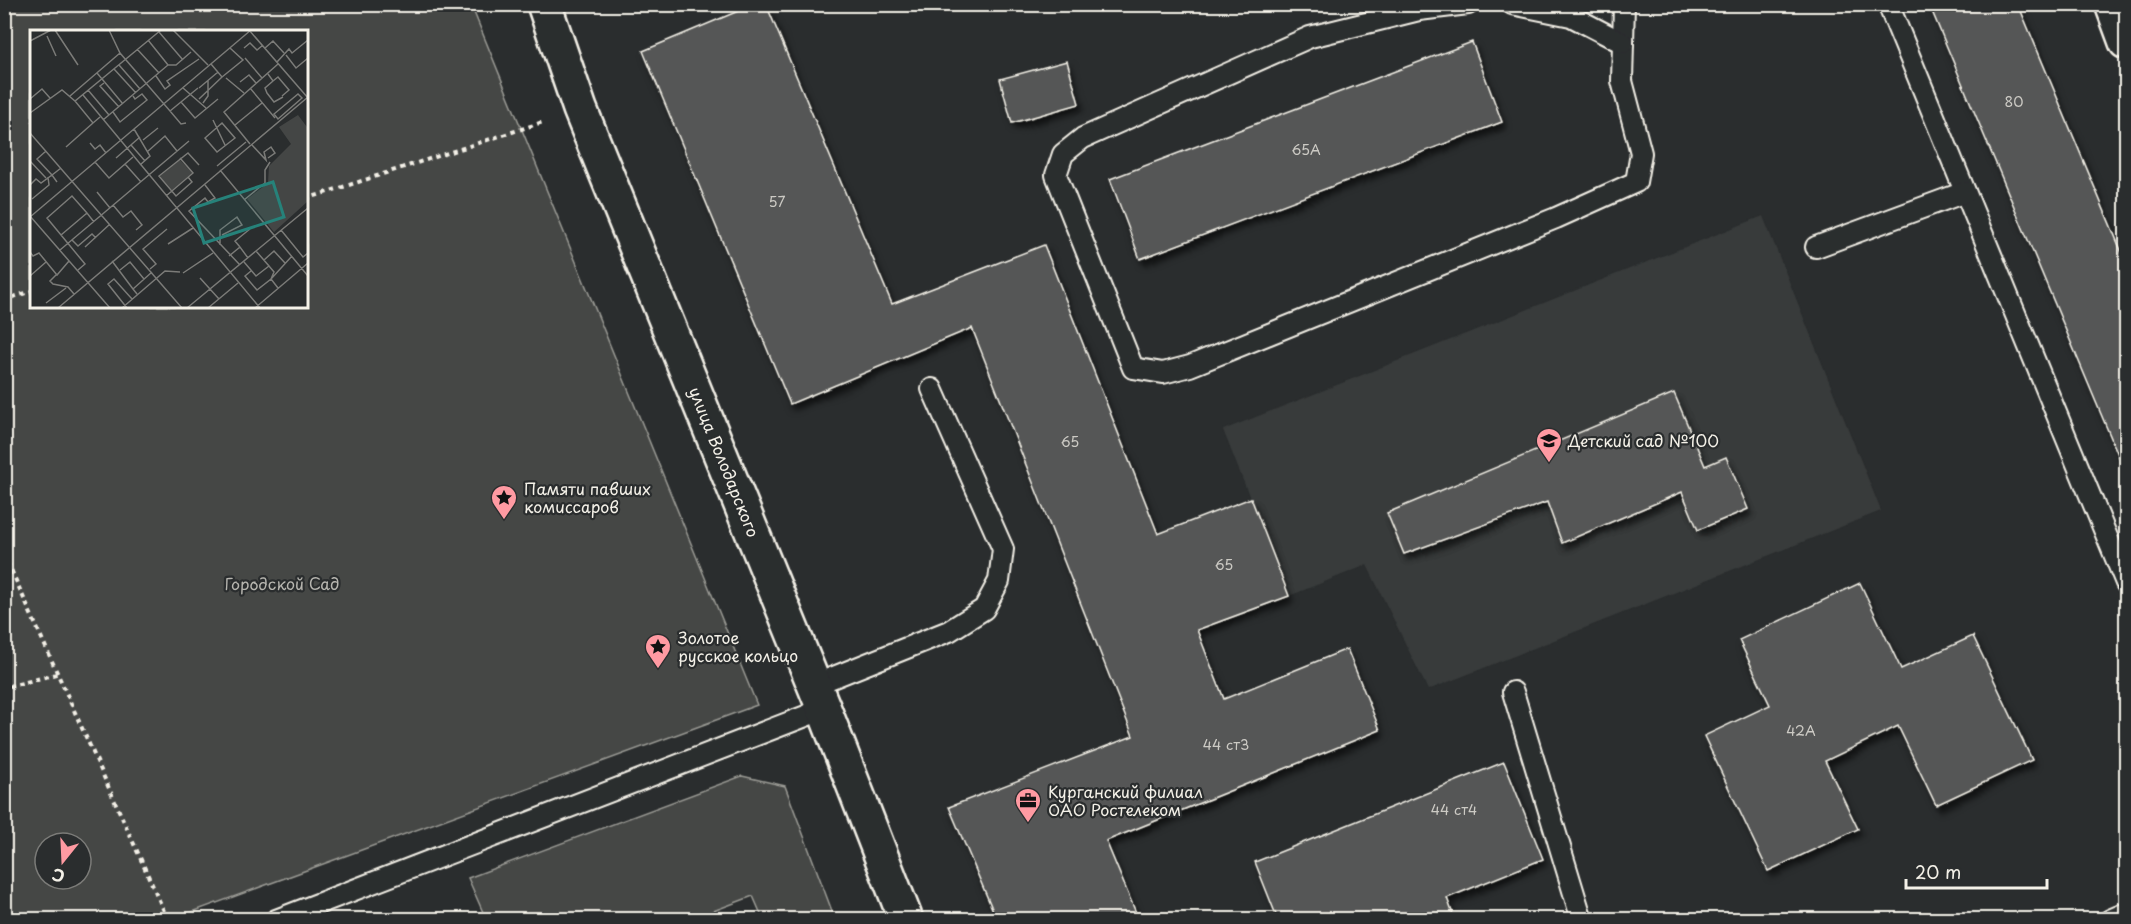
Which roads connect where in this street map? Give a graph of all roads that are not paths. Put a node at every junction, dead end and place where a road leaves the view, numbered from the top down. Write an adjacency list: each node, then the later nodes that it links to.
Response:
1 (1468, 4): 8 (lane)
2 (1512, 4): 8 (lane)
3 (1624, 4): 8 (lane)
4 (1888, 4): 9 (lane)
5 (2112, 4): 7 (street)
6 (548, 6): 14 (street, улица Володарского)
7 (2127, 42)
8 (1623, 43)
9 (1965, 192): 10 (lane); 12 (lane)
10 (1816, 247)
11 (932, 389): 14 (lane)
12 (2127, 583)
13 (1513, 692): 18 (lane)
14 (819, 697): 16 (lane); 17 (street, улица Володарского)
15 (2127, 913): 19 (lane)
16 (276, 920)
17 (906, 920)
18 (1582, 920)
19 (2110, 920)

